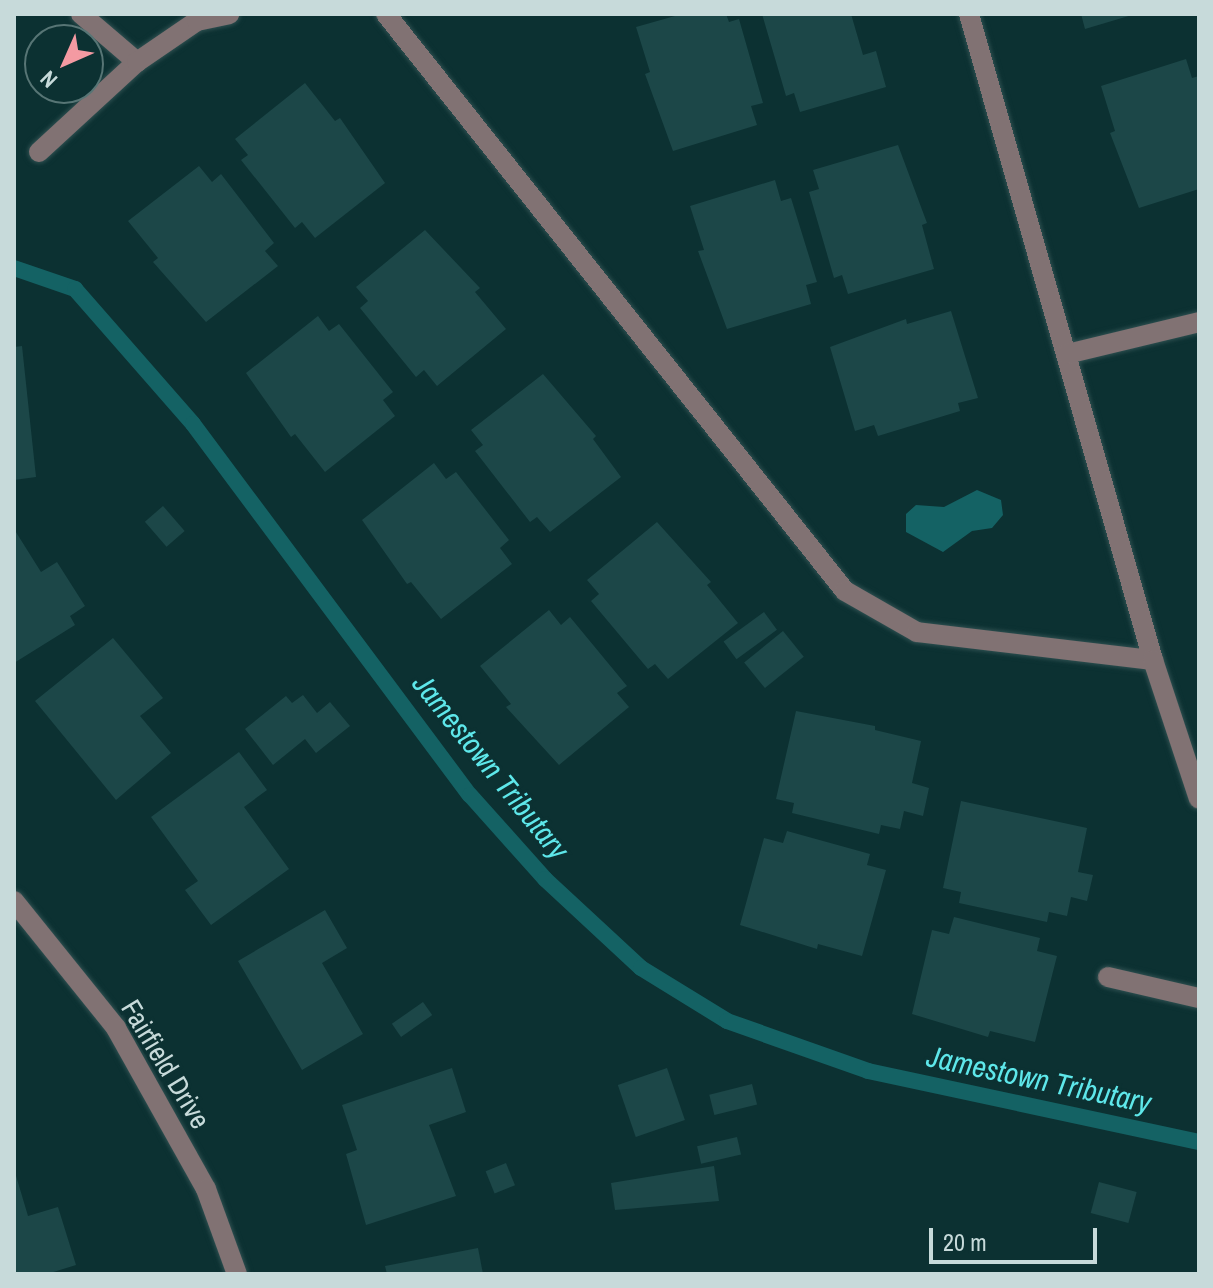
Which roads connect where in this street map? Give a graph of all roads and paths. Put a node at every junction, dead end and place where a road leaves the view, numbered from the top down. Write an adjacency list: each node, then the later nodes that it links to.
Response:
1 (81, 14): 6 (street)
2 (229, 14): 5 (street)
3 (386, 14): 10 (street)
4 (969, 14): 9 (street)
5 (193, 18): 6 (street)
6 (137, 62): 7 (street)
7 (39, 152)
8 (1199, 322): 9 (street)
9 (1067, 354): 10 (street)
10 (1153, 660): 11 (street)
11 (1199, 799)
12 (14, 901): 15 (street, Fairfield Drive)
13 (1108, 977): 14 (street)
14 (1199, 998)
15 (237, 1274)

